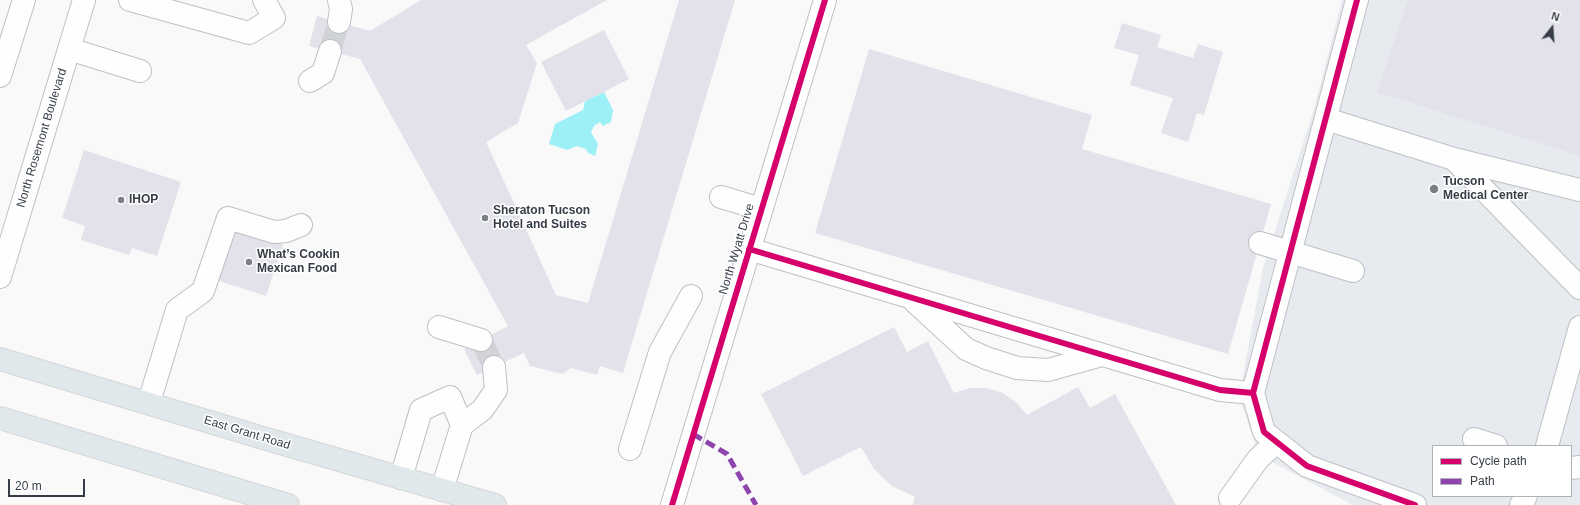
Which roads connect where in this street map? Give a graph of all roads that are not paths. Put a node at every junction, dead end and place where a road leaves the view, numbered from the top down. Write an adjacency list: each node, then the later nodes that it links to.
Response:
1 (24, 0): 12 (street)
2 (84, 0): 9 (street, North Rosemont Boulevard)
3 (130, 0): 4 (street)
4 (264, 0)
5 (339, 0): 8 (street)
6 (825, 0): 18 (street, North Wyatt Drive)
7 (1357, 0): 14 (street)
8 (339, 22)
9 (69, 49): 11 (street); 24 (street, North Rosemont Boulevard)
10 (330, 51): 13 (street)
11 (140, 71)
12 (0, 76)
13 (310, 81)
14 (1326, 119): 15 (street); 22 (street)
15 (1454, 159): 16 (street); 25 (street)
16 (1580, 190)
17 (721, 197): 18 (street)
18 (761, 209): 21 (street, North Wyatt Drive)
19 (301, 224): 35 (street)
20 (1260, 243): 22 (street)
21 (749, 249): 27 (street); 48 (street, North Wyatt Drive)
22 (1290, 252): 23 (street); 34 (street)
23 (1353, 271)
24 (0, 277)
25 (1580, 288)
26 (691, 296): 42 (street)
27 (911, 298): 31 (street); 31 (street)
28 (439, 327): 30 (street)
29 (1580, 327): 41 (street)
30 (481, 340)
31 (1102, 355): 34 (street)
32 (0, 359): 35 (main road, East Grant Road)
33 (494, 367): 37 (street)
34 (1253, 393): 39 (street)
35 (149, 402): 43 (main road, East Grant Road)
36 (0, 418): 46 (main road)
37 (462, 425): 43 (street); 44 (street)
38 (1474, 439): 40 (street)
39 (1276, 442): 45 (street); 49 (street)
40 (1493, 445)
41 (1548, 445)
42 (630, 449)
43 (401, 478): 44 (main road, East Grant Road)
44 (442, 490): 47 (main road, East Grant Road)
45 (1230, 498)
46 (276, 503)
47 (495, 505)
48 (672, 505)
49 (1415, 505)

